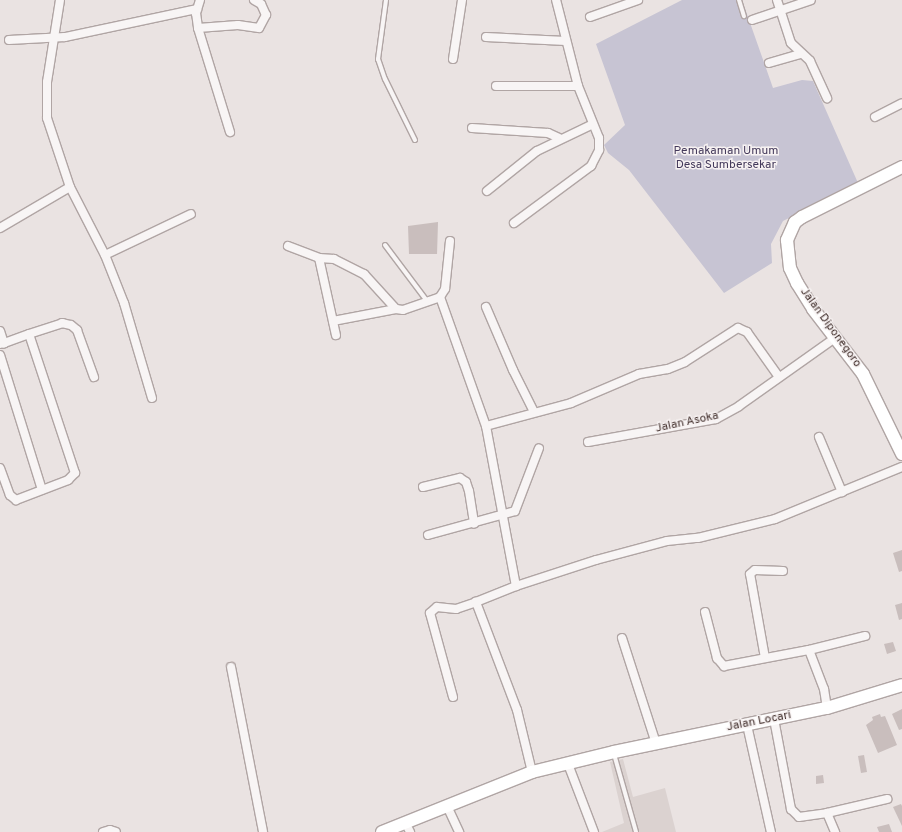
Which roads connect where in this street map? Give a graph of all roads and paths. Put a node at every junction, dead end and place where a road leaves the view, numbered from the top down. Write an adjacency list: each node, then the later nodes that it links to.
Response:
1 (60, 0): 19 (street)
2 (200, 0): 12 (street)
3 (254, 0): 17 (street)
4 (386, 0): 34 (lane)
5 (462, 0): 23 (street)
6 (556, 0): 21 (street)
7 (638, 0): 11 (street)
8 (739, 0): 14 (lane)
9 (777, 0): 13 (street)
10 (811, 0): 13 (street)
11 (622, 3): 15 (street)
12 (197, 9): 17 (street); 19 (street)
13 (781, 10): 16 (street); 22 (street)
14 (744, 16)
15 (590, 17)
16 (752, 20)
17 (198, 28): 32 (street)
18 (486, 37): 21 (street)
19 (54, 38): 20 (street); 36 (street)
20 (9, 40)
21 (566, 41): 26 (street)
22 (800, 54): 24 (street); 27 (street)
23 (453, 59)
24 (769, 63)
25 (496, 86): 26 (street)
26 (578, 86): 30 (street)
27 (827, 98)
28 (902, 103): 29 (street)
29 (875, 117)
30 (594, 124): 33 (street); 39 (street)
31 (472, 128): 33 (street)
32 (230, 132)
33 (559, 138): 37 (street)
34 (416, 140)
35 (902, 168): 54 (street, Jalan Diponegoro)
36 (70, 187): 40 (street); 44 (street)
37 (488, 191)
38 (191, 214): 44 (street)
39 (514, 223)
40 (0, 228)
41 (450, 241): 46 (street)
42 (384, 245): 47 (lane)
43 (288, 246): 45 (street)
44 (105, 255): 59 (street)
45 (319, 258): 49 (street); 50 (street)
46 (440, 296): 47 (street); 61 (street)
47 (427, 301): 49 (street)
48 (486, 307): 60 (street)
49 (396, 309): 50 (street)
50 (333, 321): 53 (street)
51 (0, 331): 55 (street)
52 (29, 334): 55 (street); 57 (street); 69 (street)
53 (336, 334)
54 (835, 338): 58 (street, Jalan Asoka); 65 (street, Jalan Diponegoro)
55 (2, 343)
56 (0, 356): 69 (street)
57 (94, 377)
58 (779, 377): 60 (street); 63 (street, Jalan Asoka)
59 (152, 398)
60 (534, 412): 61 (street)
61 (486, 426): 71 (street)
62 (819, 438): 70 (street)
63 (588, 442)
64 (539, 448): 71 (street)
65 (902, 454)
66 (902, 467): 70 (street)
67 (0, 468): 69 (street)
68 (423, 487): 72 (street)
69 (42, 490)
70 (842, 492): 75 (street)
71 (503, 514): 72 (street); 75 (street)
72 (474, 524): 73 (street)
73 (428, 535)
74 (783, 571): 81 (street)
75 (516, 586): 76 (street)
76 (476, 602): 84 (street); 91 (street)
77 (706, 612): 81 (street)
78 (865, 636): 80 (street)
79 (622, 638): 88 (street)
80 (809, 650): 81 (street); 85 (street)
81 (765, 658)
82 (231, 667): 98 (street)
83 (902, 686): 85 (street, Jalan Locari)
84 (453, 697)
85 (827, 708): 86 (street, Jalan Locari)
86 (774, 719): 87 (street, Jalan Locari); 94 (street)
87 (746, 724): 88 (street, Jalan Locari); 103 (street)
88 (656, 743): 89 (street, Jalan Locari)
89 (614, 752): 90 (street, Jalan Locari); 102 (lane)
90 (568, 764): 91 (street, Jalan Locari); 101 (street)
91 (532, 772): 93 (street, Jalan Locari)
92 (887, 799): 94 (street)
93 (447, 806): 95 (street, Jalan Locari); 100 (street)
94 (827, 813): 104 (street)
95 (408, 828): 99 (street, Jalan Locari)
96 (103, 832): 97 (street)
97 (116, 832)
98 (262, 832)
99 (382, 832)
100 (459, 832)
101 (594, 832)
102 (636, 832)
103 (771, 832)
104 (835, 832)

